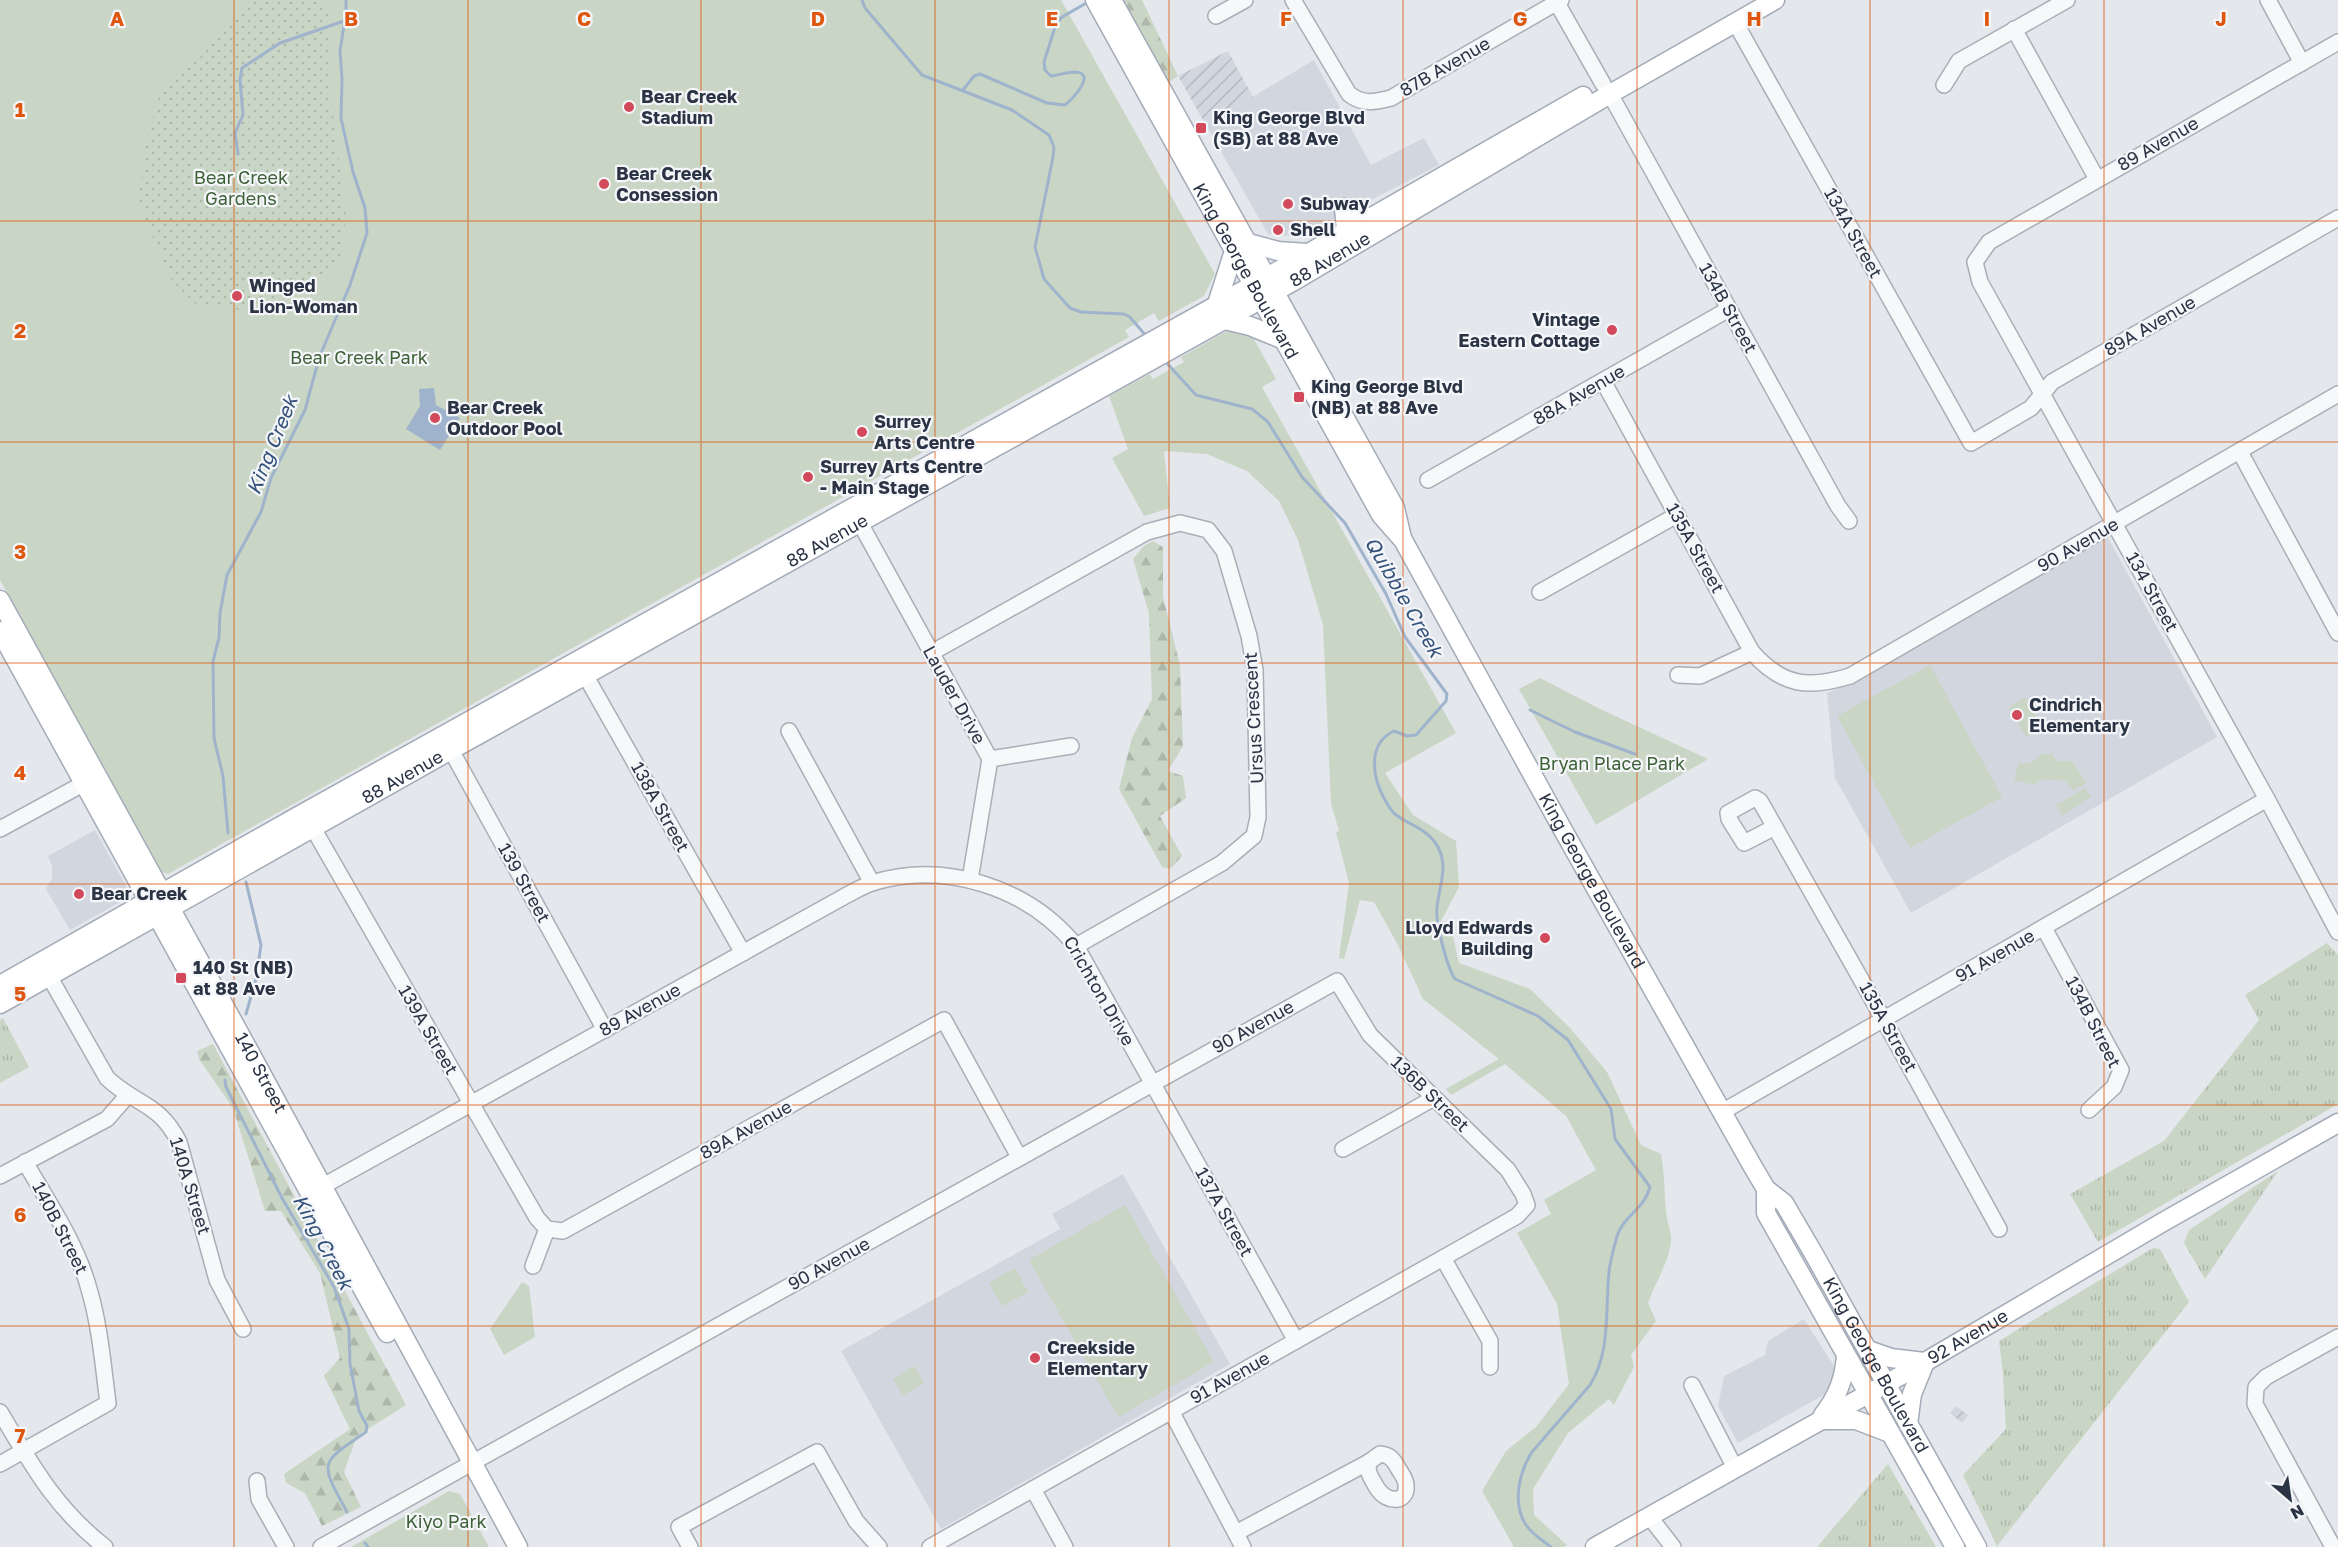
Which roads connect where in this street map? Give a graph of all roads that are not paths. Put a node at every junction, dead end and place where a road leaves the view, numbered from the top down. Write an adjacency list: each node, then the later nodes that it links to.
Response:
1 (1095, 0): 9 (main road, King George Boulevard)
2 (1245, 0): 10 (street)
3 (1293, 0): 8 (street, 87B Avenue)
4 (1748, 0): 16 (main road, 88 Avenue)
5 (1774, 0): 11 (main road, 88 Avenue)
6 (2067, 0): 12 (street)
7 (2268, 0): 14 (street)
8 (1559, 1): 16 (street, 134B Street)
9 (1113, 12): 19 (main road, King George Boulevard)
10 (1216, 16)
11 (1735, 22): 16 (main road, 88 Avenue); 30 (street, 134A Street)
12 (2014, 29): 15 (street); 17 (street)
13 (2338, 42): 14 (street, 89 Avenue)
14 (2302, 63): 17 (street, 89 Avenue)
15 (1944, 85)
16 (1607, 89): 21 (main road, 88 Avenue); 22 (main road, 88 Avenue); 23 (street, 134B Street)
17 (2097, 179): 20 (street, 89 Avenue)
18 (2338, 218): 28 (street, 89A Avenue)
19 (1241, 247): 21 (main road); 22 (main road, King George Boulevard); 24 (main road)
20 (1982, 251): 28 (street, 134 Street)
21 (1307, 253): 22 (main road, 88 Avenue)
22 (1264, 288): 24 (main road, 88 Avenue); 25 (main road, King George Boulevard); 38 (main road, King George Boulevard)
23 (1729, 309): 27 (street, 88A Avenue); 35 (street, 134B Street)
24 (1221, 312): 25 (main road); 26 (main road, 88 Avenue)
25 (1284, 340): 38 (main road, King George Boulevard)
26 (1156, 349): 33 (main road, 88 Avenue); 36 (main road, 88 Avenue)
27 (1603, 381): 32 (street, 88A Avenue); 34 (street, 135A Street)
28 (2043, 394): 30 (street, 89A Avenue); 37 (street, 134 Street)
29 (2338, 394): 31 (street, 90 Avenue)
30 (1971, 443)
31 (2240, 452): 37 (street, 90 Avenue); 42 (street)
32 (1428, 480)
33 (866, 501): 36 (main road); 45 (main road, 88 Avenue)
34 (1677, 515): 39 (street); 44 (street, 135A Street)
35 (1849, 521)
36 (860, 523): 43 (street, Lauder Drive); 45 (main road, 88 Avenue)
37 (2115, 524): 47 (street, 90 Avenue); 53 (street, 134 Street)
38 (1403, 540): 75 (main road, King George Boulevard)
39 (1540, 592)
40 (0, 600): 52 (main road, 140 Street)
41 (0, 631): 52 (main road, 140 Street)
42 (2338, 633)
43 (931, 652): 51 (street, Lauder Drive); 62 (street, Ursus Crescent)
44 (1752, 652): 46 (street); 47 (street, 135A Street)
45 (582, 668): 49 (main road, 88 Avenue); 63 (street, 138A Street)
46 (1678, 675)
47 (1814, 684)
48 (789, 731): 58 (street)
49 (447, 743): 55 (main road, 88 Avenue); 59 (main road, 88 Avenue); 69 (street, 139 Street)
50 (1071, 746): 51 (street)
51 (990, 759): 57 (street, Lauder Drive)
52 (91, 780): 56 (street); 59 (main road, 140 Street)
53 (2267, 799): 60 (street, 91 Avenue); 61 (street, 134 Street)
54 (1775, 827): 68 (street, 135A Street)
55 (313, 828): 59 (main road, 88 Avenue); 73 (street, 139A Street)
56 (0, 829)
57 (970, 880): 58 (street, 89 Avenue); 62 (street, Crichton Drive)
58 (872, 883): 63 (street, 89 Avenue)
59 (159, 904): 64 (main road, 88 Avenue); 66 (main road, 88 Avenue); 81 (main road, 140 Street); 106 (main road, 140 Street)
60 (2044, 927): 68 (street, 91 Avenue); 74 (street, 134B Street)
61 (2338, 932)
62 (1076, 946): 70 (street, Crichton Drive)
63 (743, 953): 69 (street, 89 Avenue)
64 (49, 976): 67 (main road, 88 Avenue); 71 (street, 140A Street)
65 (1337, 981): 70 (street, 90 Avenue); 72 (street, 136B Street)
66 (0, 985)
67 (0, 1004)
68 (1884, 1020): 75 (street, 91 Avenue); 85 (street, 135A Street)
69 (605, 1030): 73 (street, 89 Avenue)
70 (1151, 1083): 78 (street, 90 Avenue); 90 (street, 137A Street)
71 (128, 1095): 79 (street); 88 (street, 140A Street)
72 (1434, 1098): 77 (street); 83 (street, 136B Street)
73 (471, 1105): 81 (street, 89 Avenue); 84 (street, 139A Street)
74 (2089, 1110)
75 (1722, 1112): 82 (main road, King George Boulevard)
76 (2338, 1123): 93 (main road, 92 Avenue)
77 (1343, 1149)
78 (1019, 1157): 84 (street, 89A Avenue); 106 (street, 90 Avenue)
79 (25, 1162): 80 (street); 103 (street, 140B Street)
80 (0, 1176)
81 (323, 1186): 106 (main road, 140 Street)
82 (1766, 1189): 91 (main road, King George Boulevard); 92 (main road, King George Boulevard)
83 (1527, 1205): 86 (street, 91 Avenue)
84 (548, 1229): 87 (street)
85 (1999, 1229)
86 (1443, 1258): 90 (street, 91 Avenue); 94 (street)
87 (533, 1266)
88 (243, 1329)
89 (2338, 1336): 126 (street)
90 (1296, 1341): 98 (street, 91 Avenue)
91 (1868, 1350): 93 (main road); 95 (main road, King George Boulevard)
92 (1846, 1356): 97 (main road, King George Boulevard); 100 (main road)
93 (1926, 1362): 95 (main road, 92 Avenue); 101 (main road)
94 (1490, 1367)
95 (1885, 1384): 97 (main road, 92 Avenue); 101 (main road, King George Boulevard)
96 (1692, 1385): 107 (street)
97 (1867, 1394): 100 (main road, 92 Avenue); 102 (main road, King George Boulevard)
98 (1171, 1411): 109 (street, 91 Avenue); 111 (street)
99 (0, 1412): 103 (street)
100 (1819, 1421): 102 (main road); 107 (main road, 92 Avenue)
101 (1908, 1424): 125 (main road, King George Boulevard)
102 (1890, 1433): 124 (main road, King George Boulevard)
103 (23, 1451): 105 (street); 112 (street)
104 (1369, 1462): 111 (street)
105 (0, 1464)
106 (467, 1466): 114 (street, 90 Avenue); 115 (main road, 140 Street); 116 (main road, 140 Street)
107 (1735, 1468): 110 (main road, 92 Avenue)
108 (257, 1481): 113 (street)
109 (1033, 1489): 119 (street, 91 Avenue); 120 (street)
110 (1649, 1516): 122 (main road, 92 Avenue); 123 (street)
111 (1236, 1533): 121 (street)
112 (105, 1547)
113 (285, 1547)
114 (321, 1547)
115 (507, 1547)
116 (518, 1547)
117 (690, 1547): 118 (street)
118 (879, 1547)
119 (930, 1547)
120 (1065, 1547)
121 (1243, 1547)
122 (1595, 1547)
123 (1673, 1547)
124 (1954, 1547)
125 (1977, 1547)
126 (2333, 1547)

